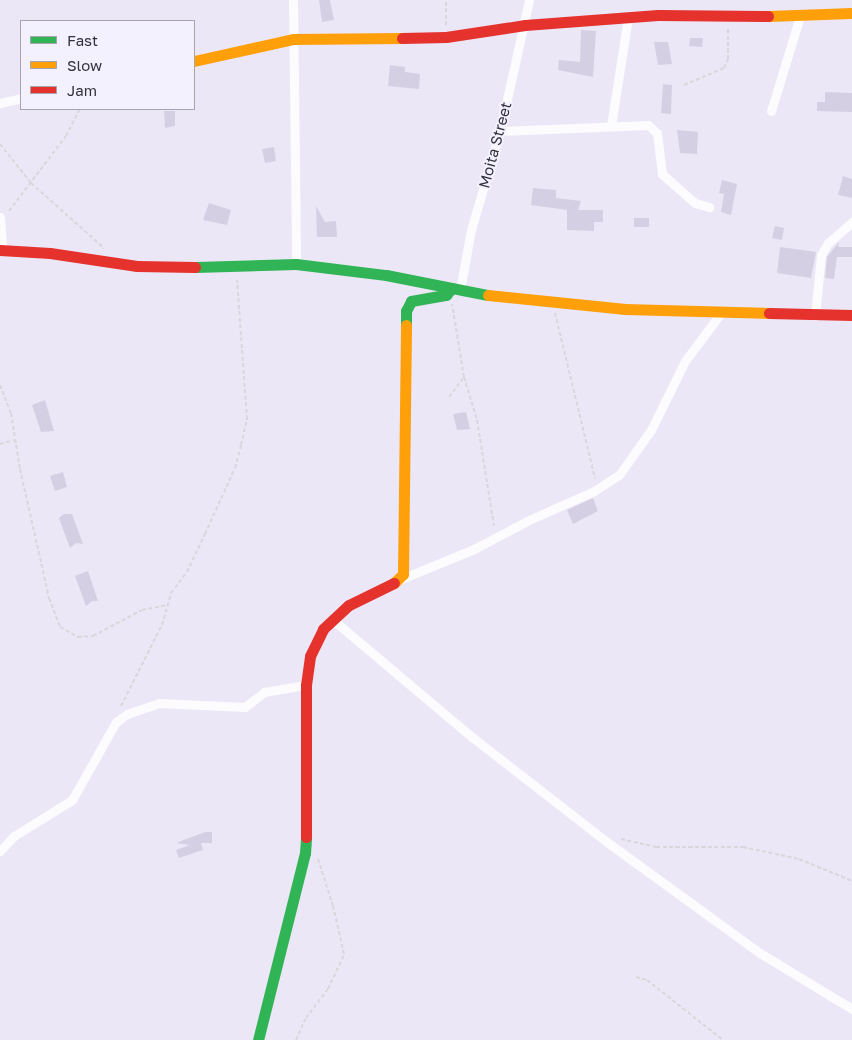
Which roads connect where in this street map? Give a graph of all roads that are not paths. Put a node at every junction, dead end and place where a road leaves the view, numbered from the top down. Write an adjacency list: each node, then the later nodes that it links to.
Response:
1 (294, 0): 7 (street)
2 (529, 0): 6 (street, Moita Street)
3 (852, 13): 4 (street)
4 (800, 16): 5 (street); 11 (street)
5 (628, 18): 6 (street); 12 (street)
6 (525, 25): 7 (street); 13 (street, Moita Street)
7 (293, 39): 8 (street); 18 (street)
8 (195, 61)
9 (20, 98): 10 (street)
10 (0, 103)
11 (771, 111)
12 (611, 126): 13 (street); 14 (street)
13 (500, 131): 19 (street, Moita Street)
14 (709, 207)
15 (0, 219): 17 (street)
16 (852, 222): 22 (street)
17 (1, 249): 18 (street)
18 (296, 264): 19 (street)
19 (454, 290): 20 (street); 23 (street)
20 (720, 314): 22 (street); 23 (street)
21 (852, 315): 22 (street)
22 (815, 316)
23 (401, 578): 24 (street)
24 (333, 620): 25 (street); 27 (street)
25 (306, 685): 26 (street); 28 (street)
26 (0, 852)
27 (852, 1009)
28 (258, 1040)

